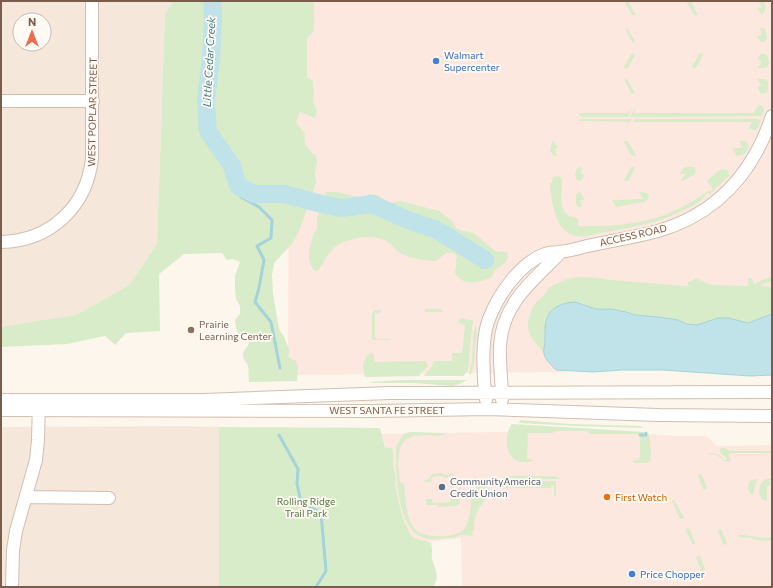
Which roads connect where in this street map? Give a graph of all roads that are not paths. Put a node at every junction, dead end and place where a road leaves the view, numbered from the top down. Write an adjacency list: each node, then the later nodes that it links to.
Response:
1 (92, 1): 3 (street, WEST POPLAR STREET)
2 (1, 101): 3 (street)
3 (93, 101): 5 (street, WEST POPLAR STREET)
4 (772, 116): 6 (street, ACCESS ROAD)
5 (1, 242)
6 (561, 252): 8 (street, ACCESS ROAD); 9 (street)
7 (772, 392): 9 (street, WEST SANTA FE STREET)
8 (485, 393): 9 (street, WEST SANTA FE STREET); 11 (street, WEST SANTA FE STREET); 12 (street, ACCESS ROAD)
9 (502, 393): 13 (street)
10 (1, 400): 11 (street, WEST SANTA FE STREET)
11 (39, 405): 12 (street, WEST SANTA FE STREET); 14 (street, WEST SANTA FE STREET); 16 (street)
12 (487, 409): 13 (street, WEST SANTA FE STREET)
13 (502, 409): 15 (street, WEST SANTA FE STREET)
14 (1, 410)
15 (772, 416)
16 (26, 497): 17 (street); 18 (street)
17 (110, 498)
18 (12, 587)

